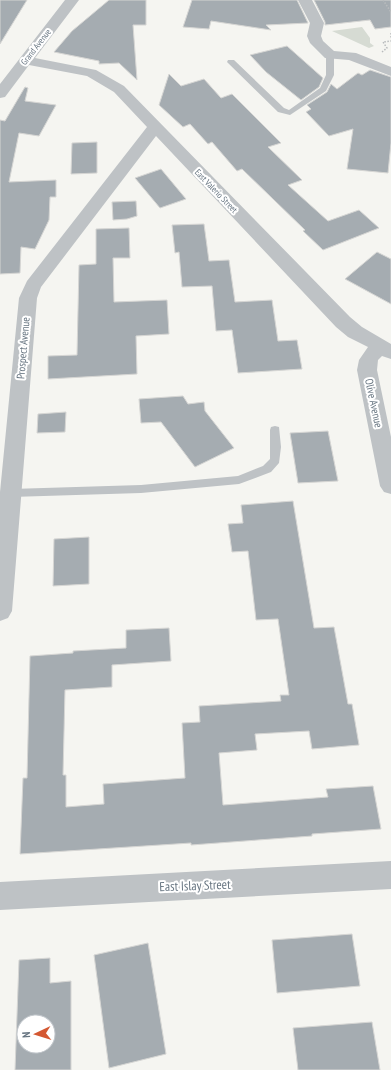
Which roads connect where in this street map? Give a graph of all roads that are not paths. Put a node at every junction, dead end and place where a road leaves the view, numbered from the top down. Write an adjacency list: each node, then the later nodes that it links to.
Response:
1 (72, 0): 4 (street, Grand Avenue)
2 (305, 0): 3 (street)
3 (330, 55): 5 (lane); 6 (street)
4 (25, 60): 7 (street, Grand Avenue); 8 (street, East Valerio Street)
5 (231, 62)
6 (391, 72)
7 (0, 94)
8 (156, 127): 9 (street, East Valerio Street); 12 (street, Prospect Avenue)
9 (385, 350): 11 (street, Olive Avenue)
10 (275, 430): 12 (lane)
11 (391, 486)
12 (11, 493): 13 (street, Prospect Avenue)
13 (1, 592): 14 (street, Prospect Avenue)
14 (0, 611)
15 (391, 875): 16 (street, East Islay Street)
16 (0, 896)

